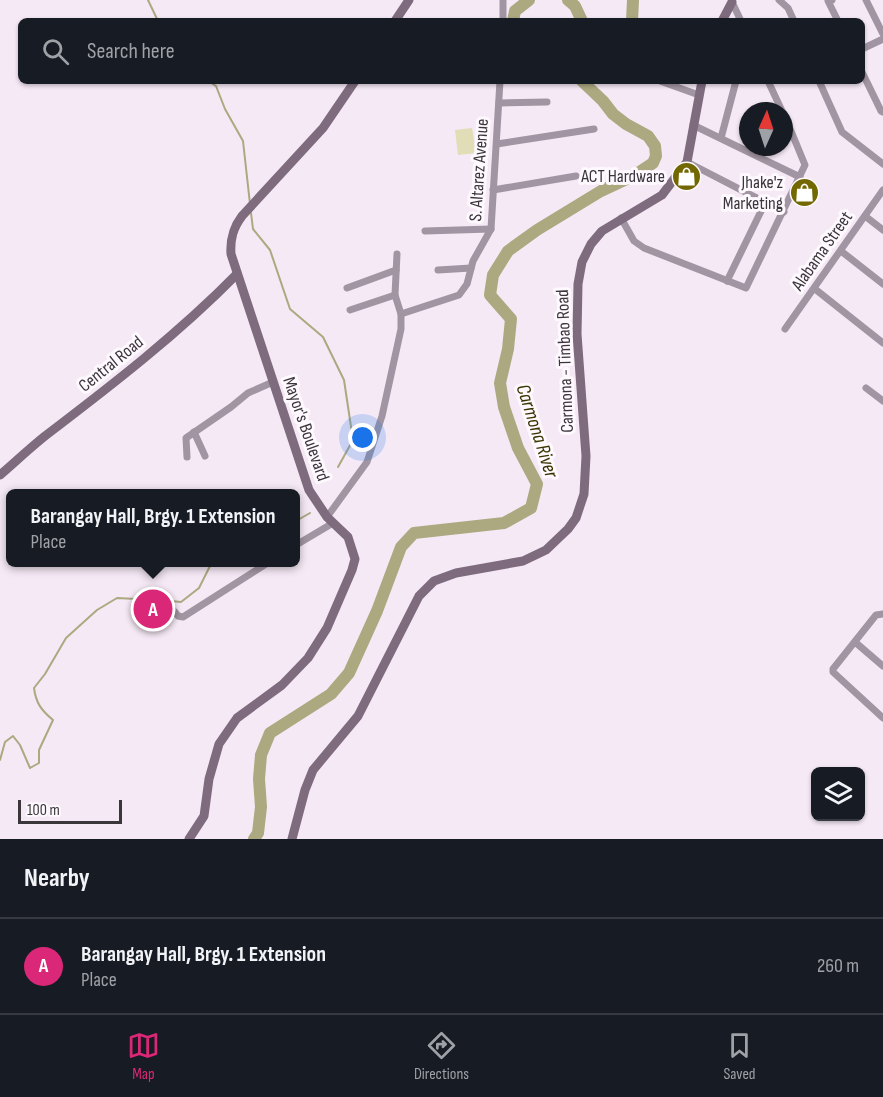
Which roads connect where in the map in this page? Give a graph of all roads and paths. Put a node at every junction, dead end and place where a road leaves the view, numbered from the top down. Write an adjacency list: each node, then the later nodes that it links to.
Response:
1 (409, 0): 8 (main road)
2 (503, 0): 9 (street)
3 (779, 0): 7 (street)
4 (832, 0): 12 (street)
5 (866, 0): 13 (street)
6 (734, 1): 10 (main road); 11 (street)
7 (789, 4)
8 (397, 18)
9 (503, 18)
10 (724, 18)
11 (740, 18)
12 (836, 18)
13 (883, 34)
14 (883, 39): 15 (street)
15 (865, 48)
16 (865, 78): 28 (street)
17 (353, 84): 52 (main road, Mayor's Boulevard)
18 (500, 84): 27 (street, S. Altarez Avenue)
19 (668, 84): 24 (street)
20 (701, 84): 24 (main road, Carmona - Timbao Road)
21 (735, 84): 32 (street)
22 (769, 84): 26 (street)
23 (820, 84): 35 (street)
24 (699, 95): 29 (main road, Carmona - Timbao Road)
25 (547, 102): 27 (street)
26 (778, 102)
27 (499, 103): 33 (street, S. Altarez Avenue)
28 (883, 112)
29 (693, 125): 32 (street); 34 (main road, Carmona - Timbao Road)
30 (594, 129): 33 (street)
31 (793, 137): 37 (street)
32 (721, 138): 37 (street)
33 (497, 144): 38 (street, S. Altarez Avenue)
34 (687, 162): 40 (street); 43 (main road, Carmona - Timbao Road)
35 (883, 164)
36 (576, 176): 38 (street)
37 (800, 177): 41 (street)
38 (493, 190): 44 (street, S. Altarez Avenue)
39 (883, 190): 42 (street, Alabama Street)
40 (765, 203): 41 (street); 53 (street)
41 (784, 212): 53 (street)
42 (865, 216): 45 (street); 47 (street, Alabama Street)
43 (621, 218): 53 (street); 78 (main road, Carmona - Timbao Road)
44 (491, 229): 46 (street); 49 (street, S. Altarez Avenue)
45 (883, 230)
46 (425, 231)
47 (841, 251): 54 (street); 56 (street, Alabama Street)
48 (397, 254): 50 (street)
49 (471, 268): 51 (street); 59 (street, S. Altarez Avenue)
50 (396, 270): 55 (street); 57 (street)
51 (438, 270)
52 (237, 274): 62 (main road, Mayor's Boulevard); 68 (main road, Central Road)
53 (727, 281)
54 (883, 284)
55 (347, 288)
56 (814, 289): 60 (street, Alabama Street); 61 (street)
57 (396, 295): 58 (street); 59 (street)
58 (351, 310)
59 (401, 314): 69 (street)
60 (785, 329)
61 (883, 343)
62 (273, 382): 65 (street); 69 (main road, Mayor's Boulevard)
63 (866, 388): 64 (street)
64 (883, 401)
65 (194, 432): 66 (street); 67 (street)
66 (205, 456)
67 (187, 457)
68 (0, 475)
69 (330, 520): 70 (street); 77 (main road, Mayor's Boulevard)
70 (300, 542)
71 (260, 567): 72 (street)
72 (147, 606)
73 (881, 614): 74 (street)
74 (855, 642): 75 (street); 76 (street)
75 (883, 666)
76 (883, 718)
77 (189, 839)
78 (292, 839)

